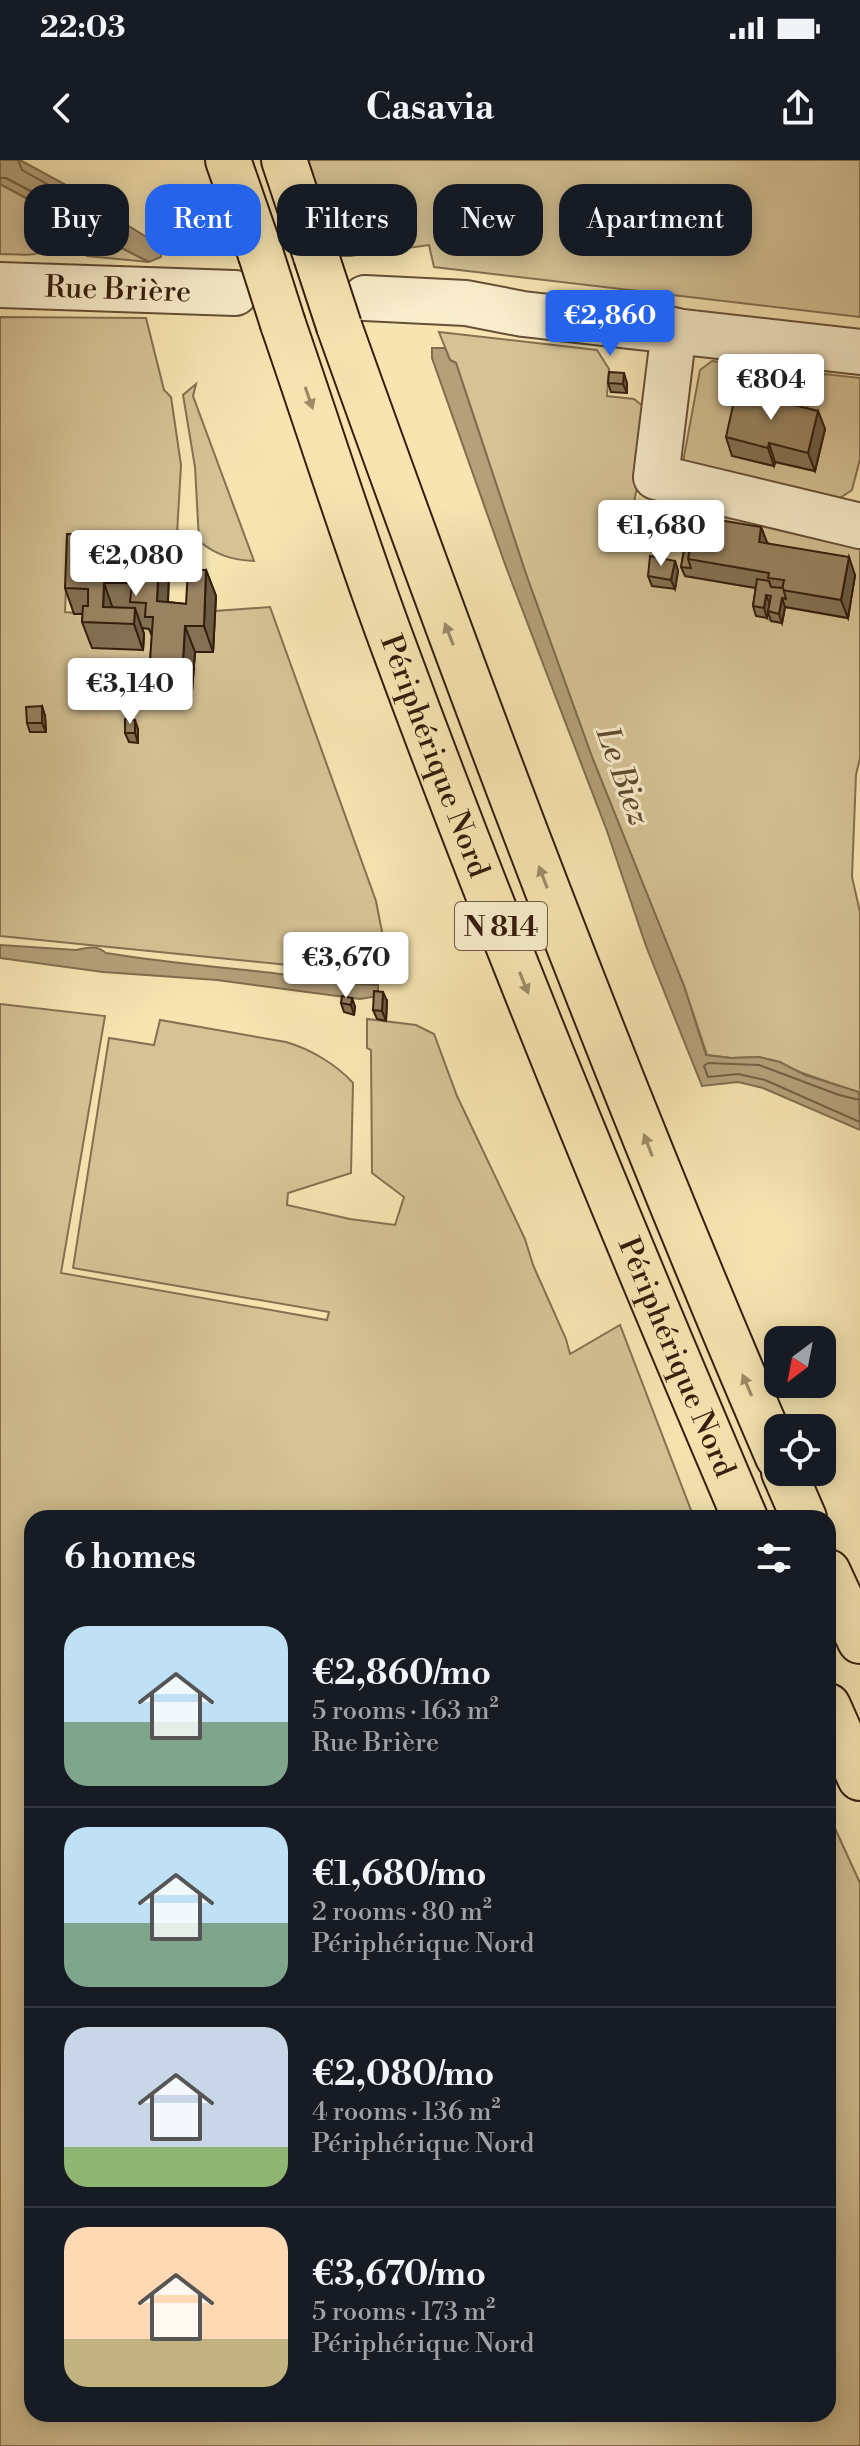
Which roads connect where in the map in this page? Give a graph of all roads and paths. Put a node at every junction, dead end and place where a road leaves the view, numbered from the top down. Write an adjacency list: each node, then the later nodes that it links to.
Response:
1 (228, 160): 11 (highway, Périphérique Nord / N 814, one-way to 11, bridge)
2 (284, 160): 5 (highway, Périphérique Nord / N 814, bridge)
3 (0, 285): 4 (street, Rue Brière)
4 (235, 293)
5 (352, 312): 6 (street); 9 (highway, Périphérique Nord / N 814, one-way to 5)
6 (674, 330): 7 (street); 8 (street)
7 (860, 352)
8 (860, 526)
9 (764, 1424)
10 (790, 1486): 12 (highway, Périphérique Nord)
11 (742, 1510)
12 (801, 1510)
13 (836, 1589): 14 (highway)
14 (860, 1641)
15 (836, 1724): 16 (highway)
16 (860, 1778)

